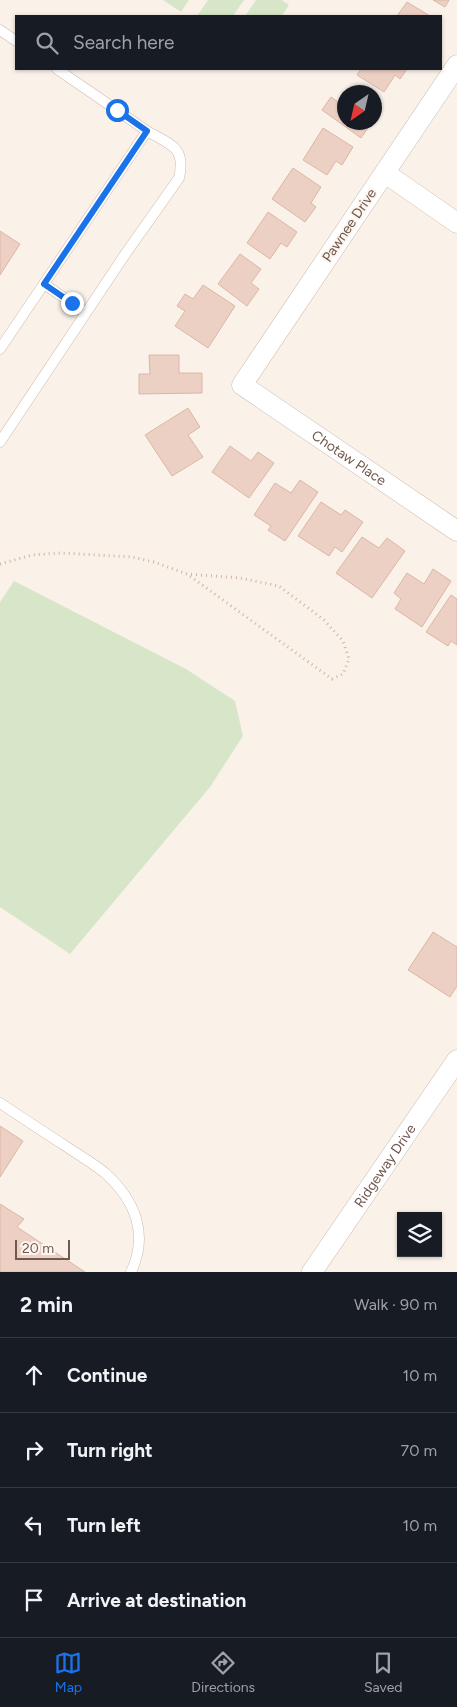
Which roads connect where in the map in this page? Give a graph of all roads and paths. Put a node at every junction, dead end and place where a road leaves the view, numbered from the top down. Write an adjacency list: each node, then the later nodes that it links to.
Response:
1 (0, 30): 2 (lane)
2 (15, 40)
3 (457, 66): 6 (street, Pawnee Drive)
4 (58, 70): 5 (lane)
5 (147, 131): 8 (lane); 9 (lane)
6 (385, 173): 7 (street); 11 (street, Pawnee Drive)
7 (457, 223)
8 (44, 284): 9 (lane); 10 (lane)
9 (86, 313): 12 (lane)
10 (0, 349)
11 (242, 385): 13 (street, Chotaw Place)
12 (0, 442)
13 (457, 531)
14 (0, 564): 15 (path)
15 (187, 574): 15 (path)
16 (457, 1060): 19 (street, Ridgeway Drive)
17 (0, 1102): 18 (lane)
18 (131, 1272)
19 (312, 1272)

